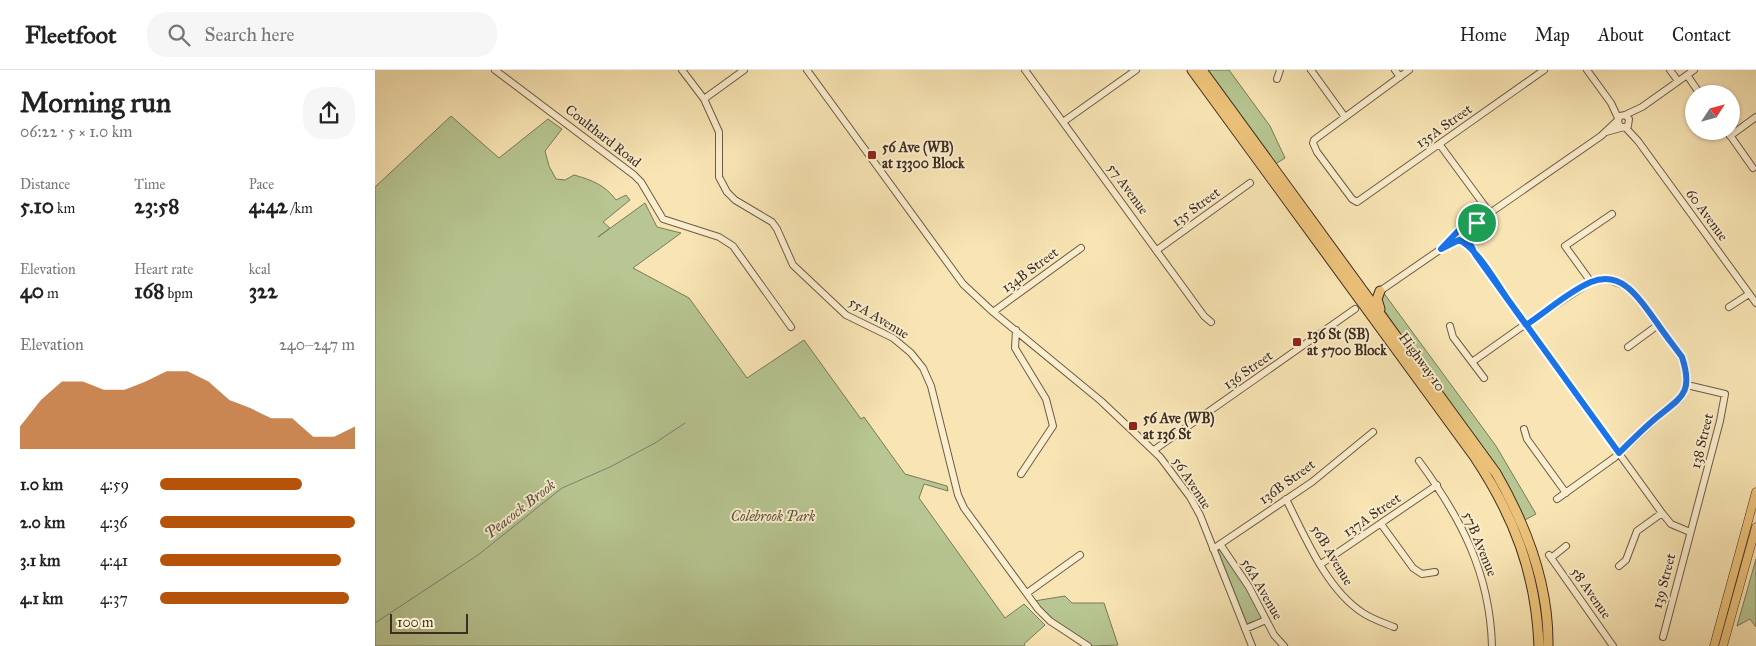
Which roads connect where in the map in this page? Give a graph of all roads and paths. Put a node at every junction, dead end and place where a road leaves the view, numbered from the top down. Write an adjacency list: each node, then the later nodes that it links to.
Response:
1 (495, 70): 51 (street, Coulthard Road)
2 (682, 70): 22 (street, 55A Avenue)
3 (744, 70): 22 (street)
4 (807, 70): 45 (street, 56 Avenue)
5 (1025, 70): 26 (street, 57 Avenue)
6 (1136, 70): 26 (street)
7 (1192, 70): 35 (highway, Highway 10)
8 (1202, 70): 39 (highway, Highway 10)
9 (1280, 70): 19 (street)
10 (1311, 70): 23 (street)
11 (1395, 70): 18 (street)
12 (1409, 70): 18 (street)
13 (1544, 70): 29 (street, 135A Street)
14 (1587, 70): 25 (street, 60 Avenue)
15 (1670, 70): 20 (street)
16 (1694, 70): 17 (street)
17 (1687, 75): 20 (street); 21 (street)
18 (1400, 77): 23 (street)
19 (1277, 79)
20 (1678, 81): 25 (street)
21 (1694, 85)
22 (704, 99): 80 (street, 55A Avenue)
23 (1345, 117): 29 (street, 135A Street)
24 (1756, 117): 27 (street)
25 (1624, 121): 32 (street); 41 (street, 60 Avenue)
26 (1063, 122): 37 (street, 57 Avenue)
27 (1740, 127)
28 (1732, 140): 30 (street)
29 (1440, 145): 32 (street)
30 (1753, 168)
31 (1250, 183): 37 (street, 135 Street)
32 (1490, 214): 34 (street)
33 (1611, 214): 38 (street)
34 (1462, 236): 40 (street); 48 (street)
35 (1315, 239): 44 (highway); 46 (highway, Highway 10)
36 (1081, 248): 45 (street, 134B Street)
37 (1157, 250): 47 (street, 57 Avenue)
38 (1591, 282): 48 (street); 49 (street)
39 (1362, 290): 40 (highway); 55 (highway, Highway 10)
40 (1380, 292): 55 (highway)
41 (1749, 294): 42 (street, 60 Avenue); 43 (street)
42 (1756, 304)
43 (1729, 307)
44 (1355, 309): 46 (highway); 60 (street, 136 Street)
45 (993, 312): 52 (street, 56 Avenue)
46 (1368, 312): 89 (highway, Highway 10)
47 (1211, 322)
48 (1526, 325): 54 (street); 61 (street)
49 (1658, 325): 53 (street); 57 (street)
50 (1450, 326): 54 (street)
51 (791, 327)
52 (1015, 330): 60 (street, 56 Avenue); 63 (street)
53 (1628, 347)
54 (1472, 362): 56 (street)
55 (1420, 370): 90 (highway, Highway 10)
56 (1484, 378)
57 (1687, 385): 61 (street); 72 (street, 138 Street)
58 (1525, 429): 66 (street)
59 (1373, 432): 67 (street, 136B Street)
60 (1154, 450): 75 (street, 56 Avenue)
61 (1619, 453): 66 (street); 69 (street)
62 (1419, 461): 64 (street, 57B Avenue)
63 (1021, 474)
64 (1437, 485): 70 (street, 137A Street); 88 (street, 57B Avenue)
65 (1756, 492): 92 (main road)
66 (1566, 493): 68 (street)
67 (1286, 499): 73 (street, 136B Street); 77 (street, 56B Avenue)
68 (1557, 500)
69 (1662, 514): 72 (street); 78 (street)
70 (1381, 524): 77 (street, 137A Street); 79 (street)
71 (1756, 526): 93 (main road)
72 (1690, 532): 84 (street, 139 Street)
73 (1220, 544): 75 (street, 136B Street); 81 (street, 56A Avenue)
74 (1566, 546): 91 (street, 58 Avenue)
75 (1213, 549): 83 (street, 56 Avenue)
76 (1080, 555): 80 (street)
77 (1321, 564): 82 (street, 56B Avenue)
78 (1619, 566)
79 (1435, 572)
80 (1027, 593): 85 (street, 55A Avenue)
81 (1266, 620): 83 (street); 87 (street, 56A Avenue)
82 (1394, 627)
83 (1245, 629): 86 (street, 56 Avenue)
84 (1663, 637)
85 (1088, 646)
86 (1252, 646)
87 (1283, 646)
88 (1492, 646)
89 (1539, 646)
90 (1548, 646)
91 (1613, 646)
92 (1714, 646)
93 (1723, 646)

